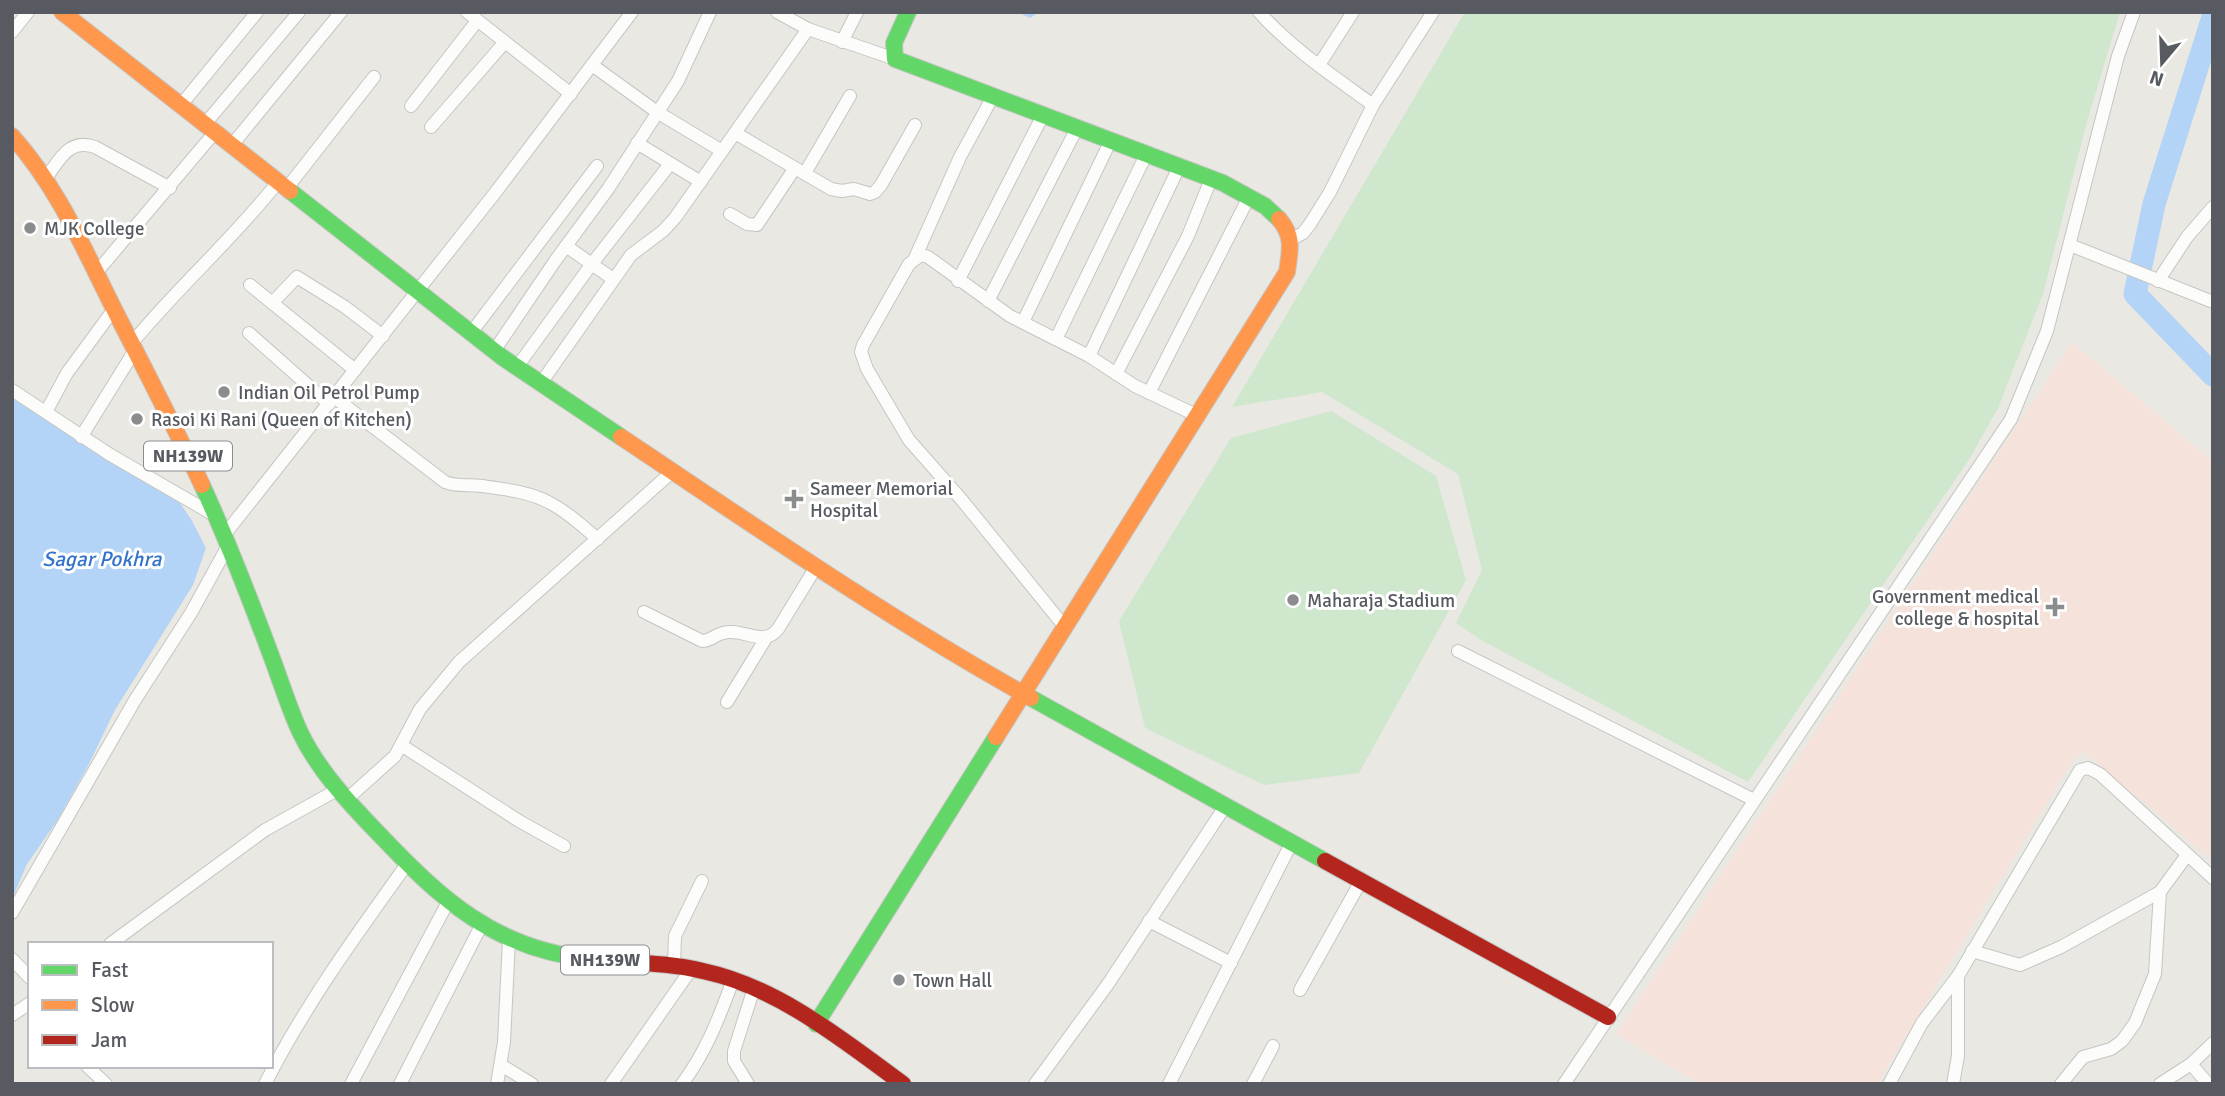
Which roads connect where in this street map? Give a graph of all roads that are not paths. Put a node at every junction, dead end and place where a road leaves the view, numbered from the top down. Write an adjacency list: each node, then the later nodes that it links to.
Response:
1 (28, 12): 17 (street)
2 (62, 12): 27 (main road)
3 (257, 12): 27 (street)
4 (299, 12): 34 (street)
5 (341, 12): 40 (street)
6 (632, 12): 21 (street)
7 (710, 12): 30 (street)
8 (777, 12): 16 (street)
9 (858, 12): 19 (street)
10 (908, 12): 20 (main road)
11 (1353, 12): 22 (street)
12 (1433, 12): 28 (street)
13 (2134, 12): 56 (street)
14 (472, 16): 18 (street); 29 (street)
15 (1268, 16): 22 (street)
16 (808, 29): 19 (street); 36 (street)
17 (12, 32)
18 (505, 42): 24 (street); 33 (street)
19 (842, 42): 20 (street)
20 (895, 59): 26 (main road)
21 (592, 65): 24 (street); 30 (street)
22 (1319, 65): 28 (street)
23 (374, 77): 50 (street)
24 (570, 94): 65 (street)
25 (850, 96): 46 (street)
26 (992, 98): 31 (main road); 58 (street)
27 (181, 105): 34 (main road)
28 (1373, 105): 55 (street)
29 (411, 106)
30 (657, 112): 39 (street); 41 (street)
31 (1042, 117): 35 (main road); 63 (street)
32 (915, 125): 46 (street)
33 (430, 127)
34 (210, 128): 40 (main road); 51 (street)
35 (1076, 130): 38 (main road); 66 (street)
36 (735, 133): 41 (street); 46 (street)
37 (12, 136): 47 (main road, NH139W)
38 (1110, 142): 42 (main road); 70 (street)
39 (637, 144): 43 (street); 57 (street)
40 (232, 145): 50 (main road)
41 (722, 152): 49 (street)
42 (1146, 155): 45 (main road); 74 (street)
43 (670, 164): 49 (street); 59 (street)
44 (597, 166): 71 (street)
45 (1179, 167): 48 (main road); 77 (street)
46 (800, 170): 54 (street)
47 (46, 178): 51 (street); 60 (main road, NH139W)
48 (1211, 179): 52 (main road); 80 (street)
49 (701, 182): 61 (street)
50 (283, 185): 65 (main road); 75 (street)
51 (170, 188): 60 (street)
52 (1249, 197): 55 (main road); 83 (street)
53 (2213, 207): 62 (street)
54 (730, 214)
55 (1290, 240): 86 (main road)
56 (2070, 244): 62 (street); 101 (street)
57 (566, 246): 59 (street); 76 (street)
58 (915, 258): 63 (street); 94 (street)
59 (591, 265): 61 (street); 78 (street)
60 (96, 273): 69 (main road, NH139W)
61 (613, 279): 81 (street)
62 (2153, 279): 67 (street)
63 (958, 281): 66 (street)
64 (250, 285): 68 (street)
65 (418, 291): 71 (main road); 73 (street)
66 (988, 301): 70 (street)
67 (2213, 302)
68 (272, 303): 73 (street); 79 (street)
69 (114, 309): 75 (main road, NH139W); 85 (street)
70 (1023, 322): 74 (street)
71 (471, 332): 76 (main road)
72 (249, 333): 84 (street)
73 (383, 337): 79 (street)
74 (1056, 339): 77 (street)
75 (134, 346): 87 (street); 89 (main road, NH139W)
76 (494, 351): 78 (main road)
77 (1089, 356): 80 (street)
78 (516, 367): 81 (main road)
79 (355, 370): 84 (street)
80 (1116, 374): 83 (street)
81 (541, 383): 88 (main road)
82 (12, 390): 85 (street)
83 (1149, 393): 86 (street)
84 (331, 400): 90 (street); 91 (street)
85 (46, 412): 87 (street)
86 (1196, 415): 94 (main road)
87 (81, 437): 89 (street)
88 (673, 471): 91 (street); 92 (main road)
89 (216, 516): 90 (main road, NH139W)
90 (227, 539): 100 (main road, NH139W); 112 (street)
91 (598, 539): 99 (street)
92 (816, 567): 95 (street); 97 (main road)
93 (643, 612): 95 (street)
94 (1064, 626): 97 (main road)
95 (766, 638): 98 (street)
96 (1458, 651): 101 (street)
97 (1024, 694): 102 (main road); 128 (main road)
98 (727, 702)
99 (401, 745): 100 (street); 104 (street)
100 (341, 795): 106 (main road, NH139W); 116 (street)
101 (1754, 800): 127 (street)
102 (1226, 805): 103 (main road); 113 (street)
103 (1292, 842): 109 (main road); 119 (street)
104 (564, 846)
105 (2187, 855): 107 (street); 110 (street); 117 (street)
106 (407, 863): 111 (main road, NH139W); 134 (street)
107 (2213, 878)
108 (702, 880): 120 (street)
109 (1361, 881): 126 (street); 127 (main road)
110 (2160, 892): 117 (street); 152 (street)
111 (448, 902): 114 (main road, NH139W); 138 (street)
112 (12, 913)
113 (1149, 921): 119 (street); 146 (street)
114 (481, 926): 115 (main road, NH139W); 139 (street)
115 (509, 940): 120 (main road, NH139W); 132 (street)
116 (113, 942)
117 (1972, 951): 123 (street)
118 (12, 959): 122 (street)
119 (1231, 963): 147 (street)
120 (674, 967): 121 (main road, NH139W)
121 (692, 968): 124 (main road, NH139W); 142 (street)
122 (28, 976)
123 (1958, 976): 150 (street); 151 (street)
124 (733, 980): 125 (main road, NH139W); 143 (street)
125 (754, 988): 128 (main road, NH139W); 144 (street)
126 (1300, 990)
127 (1608, 1017): 149 (street)
128 (816, 1024): 145 (main road, NH139W)
129 (2213, 1043): 131 (street)
130 (1273, 1046): 148 (street)
131 (2192, 1063): 153 (street); 154 (street)
132 (502, 1065): 140 (street); 141 (street)
133 (89, 1068): 136 (street)
134 (273, 1068)
135 (273, 1068): 137 (street)
136 (106, 1084)
137 (265, 1084)
138 (351, 1084)
139 (400, 1084)
140 (497, 1084)
141 (532, 1084)
142 (611, 1084)
143 (682, 1084)
144 (748, 1084)
145 (903, 1084)
146 (1035, 1084)
147 (1169, 1084)
148 (1254, 1084)
149 (1564, 1084)
150 (1889, 1084)
151 (1953, 1084)
152 (2061, 1084)
153 (2160, 1084)
154 (2208, 1084)

